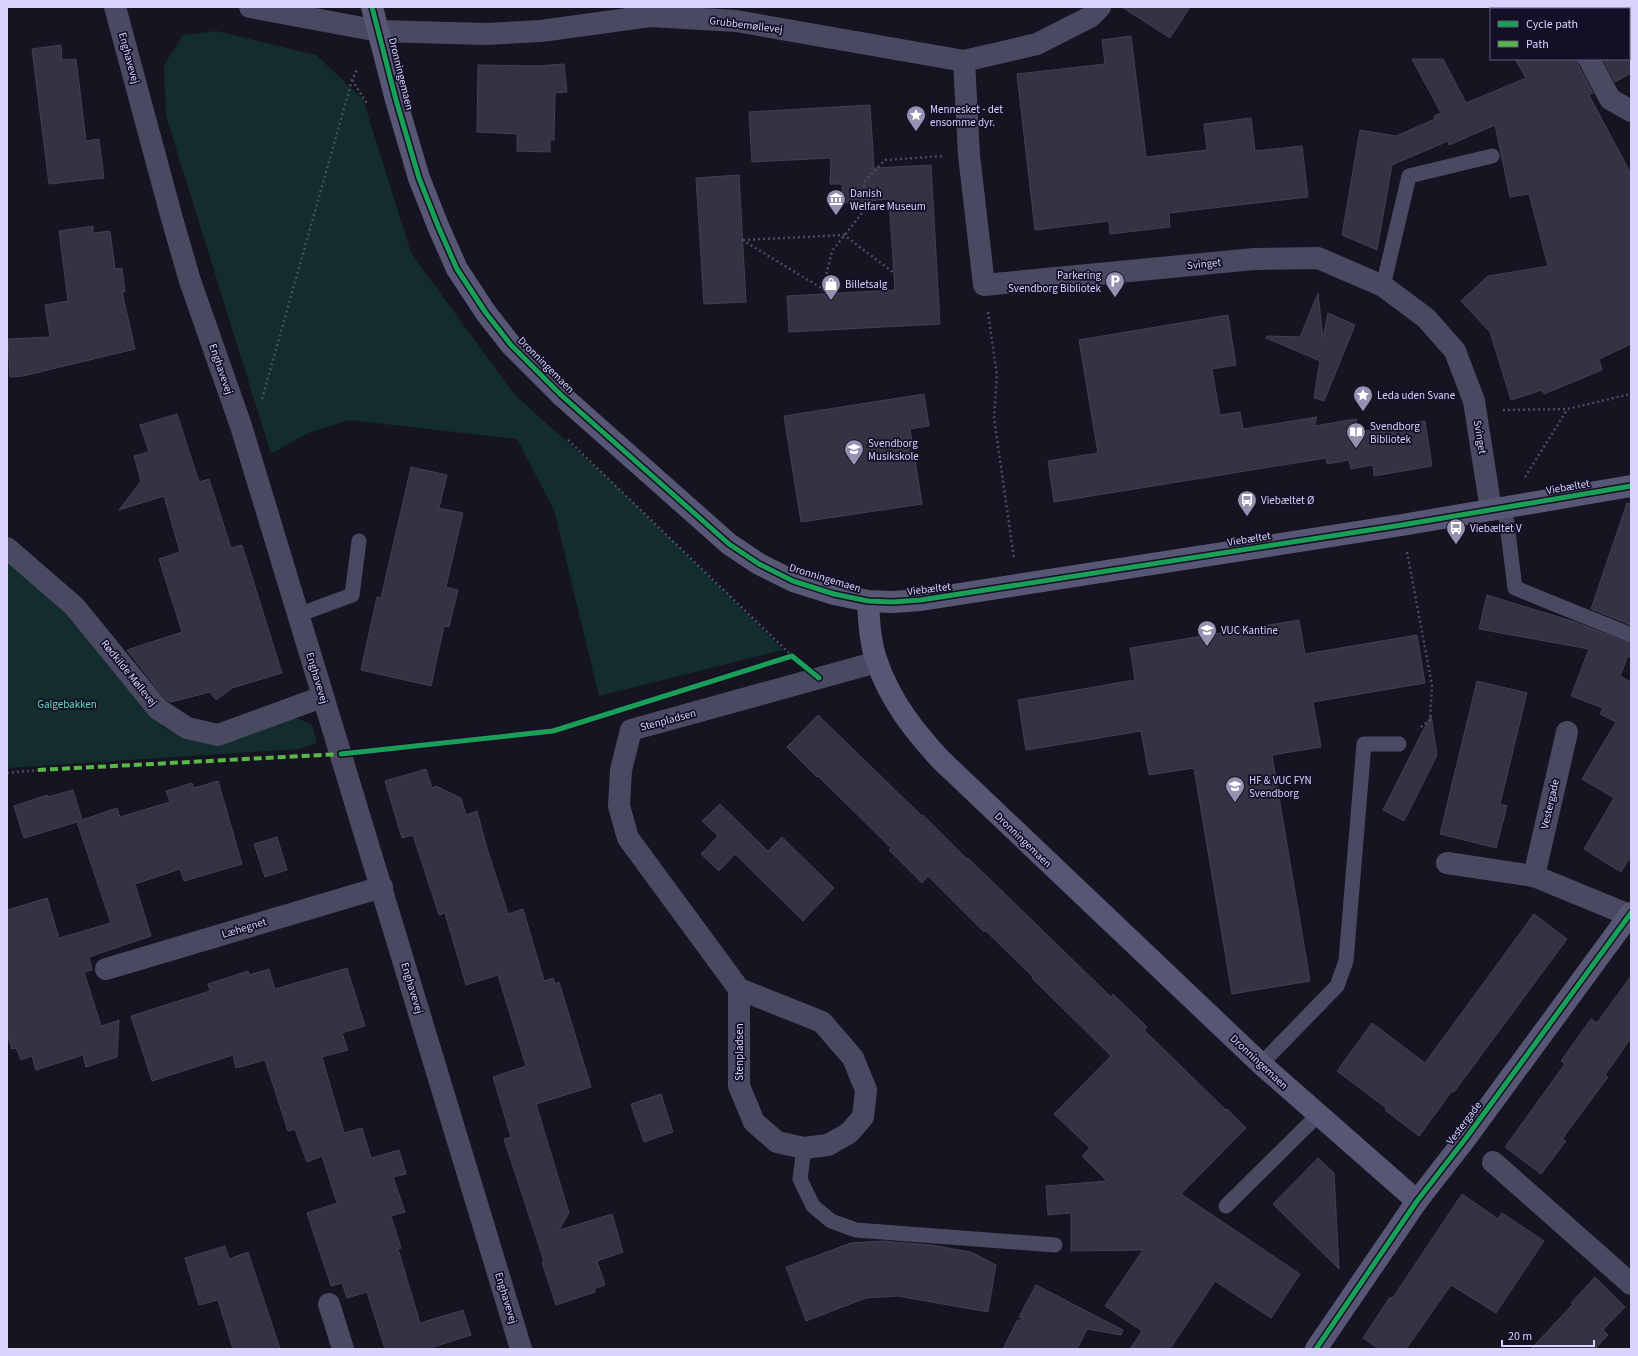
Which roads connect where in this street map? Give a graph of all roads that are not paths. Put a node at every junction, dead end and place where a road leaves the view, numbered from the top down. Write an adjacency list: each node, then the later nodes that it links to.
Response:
1 (115, 7): 17 (street, Enghavevej)
2 (250, 7): 6 (street, Grubbemøllevej)
3 (372, 7): 6 (street, Dronningemaen)
4 (1100, 7): 8 (street, Grubbemøllevej)
5 (737, 14): 6 (street, Grubbemøllevej); 8 (street, Grubbemøllevej)
6 (379, 31): 16 (street, Dronningemaen)
7 (1590, 60): 9 (street)
8 (964, 61): 11 (street, Svinget)
9 (1631, 110)
10 (1492, 156): 11 (lane)
11 (1383, 286): 13 (street, Svinget)
12 (1631, 486): 13 (street, Viebæltet)
13 (1498, 509): 16 (street, Viebæltet); 18 (lane)
14 (359, 541): 17 (lane)
15 (7, 548): 20 (street, Rødkilde Møllevej)
16 (868, 601): 19 (street, Dronningemaen)
17 (298, 615): 20 (street, Enghavevej)
18 (1631, 635)
19 (877, 662): 28 (street, Stenpladsen); 29 (street, Dronningemaen)
20 (322, 697): 25 (street, Enghavevej)
21 (1567, 732): 24 (street, Vestergade)
22 (1399, 744): 29 (lane)
23 (1447, 863): 24 (street, Vestergade)
24 (1534, 876): 26 (street, Vestergade)
25 (382, 887): 27 (street, Læhegnet); 39 (street, Enghavevej)
26 (1630, 914): 33 (street, Vestergade)
27 (106, 969)
28 (739, 989): 31 (street, Stenpladsen); 31 (street, Stenpladsen)
29 (1260, 1064): 30 (street, Dronningemaen)
30 (1318, 1115): 33 (street, Dronningemaen); 34 (lane)
31 (804, 1148): 35 (lane)
32 (1493, 1162): 36 (street)
33 (1417, 1201): 40 (street, Vestergade)
34 (1226, 1206)
35 (1055, 1245)
36 (1631, 1284)
37 (329, 1304): 38 (street)
38 (343, 1349)
39 (521, 1349)
40 (1316, 1349)

